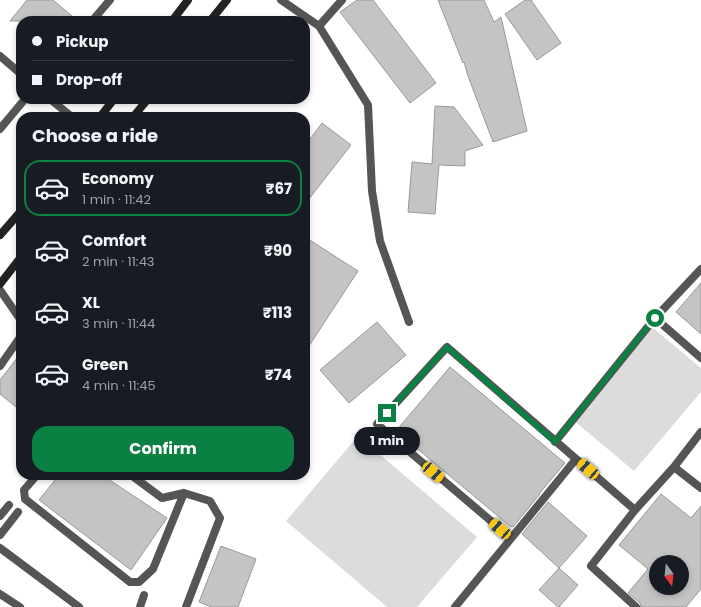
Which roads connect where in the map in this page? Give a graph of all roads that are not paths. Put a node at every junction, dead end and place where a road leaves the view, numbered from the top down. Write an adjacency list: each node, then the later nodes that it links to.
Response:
1 (110, 0): 6 (street)
2 (188, 0): 7 (main road)
3 (227, 0): 8 (main road)
4 (280, 0): 9 (street)
5 (342, 0): 11 (street)
6 (96, 16)
7 (176, 16)
8 (214, 16)
9 (304, 16)
10 (310, 20): 11 (street)
11 (319, 26): 30 (street)
12 (0, 56): 13 (street)
13 (16, 70)
14 (21, 104): 21 (street)
15 (56, 104): 18 (street)
16 (110, 104): 19 (main road)
17 (144, 104): 20 (main road)
18 (66, 112)
19 (104, 112)
20 (137, 112)
21 (0, 129)
22 (16, 216): 23 (main road)
23 (0, 235)
24 (16, 263): 26 (main road)
25 (701, 269): 29 (street)
26 (0, 284)
27 (0, 290): 28 (street)
28 (16, 313)
29 (655, 318): 32 (street); 35 (street)
30 (409, 322)
31 (16, 343): 33 (street)
32 (701, 358)
33 (0, 366)
34 (701, 432): 37 (street)
35 (555, 442): 36 (street); 47 (street)
36 (576, 459): 43 (street); 47 (street)
37 (674, 467): 40 (street); 43 (street)
38 (33, 480): 41 (street)
39 (138, 480): 41 (street)
40 (701, 488)
41 (184, 493): 54 (street)
42 (9, 505): 45 (street)
43 (635, 510): 56 (street)
44 (18, 512): 46 (street)
45 (0, 516)
46 (0, 535)
47 (511, 538): 55 (street)
48 (0, 548): 52 (street)
49 (0, 594): 51 (street)
50 (144, 595): 53 (street)
51 (20, 607)
52 (79, 607)
53 (140, 607)
54 (186, 607)
55 (455, 607)
56 (636, 607)

